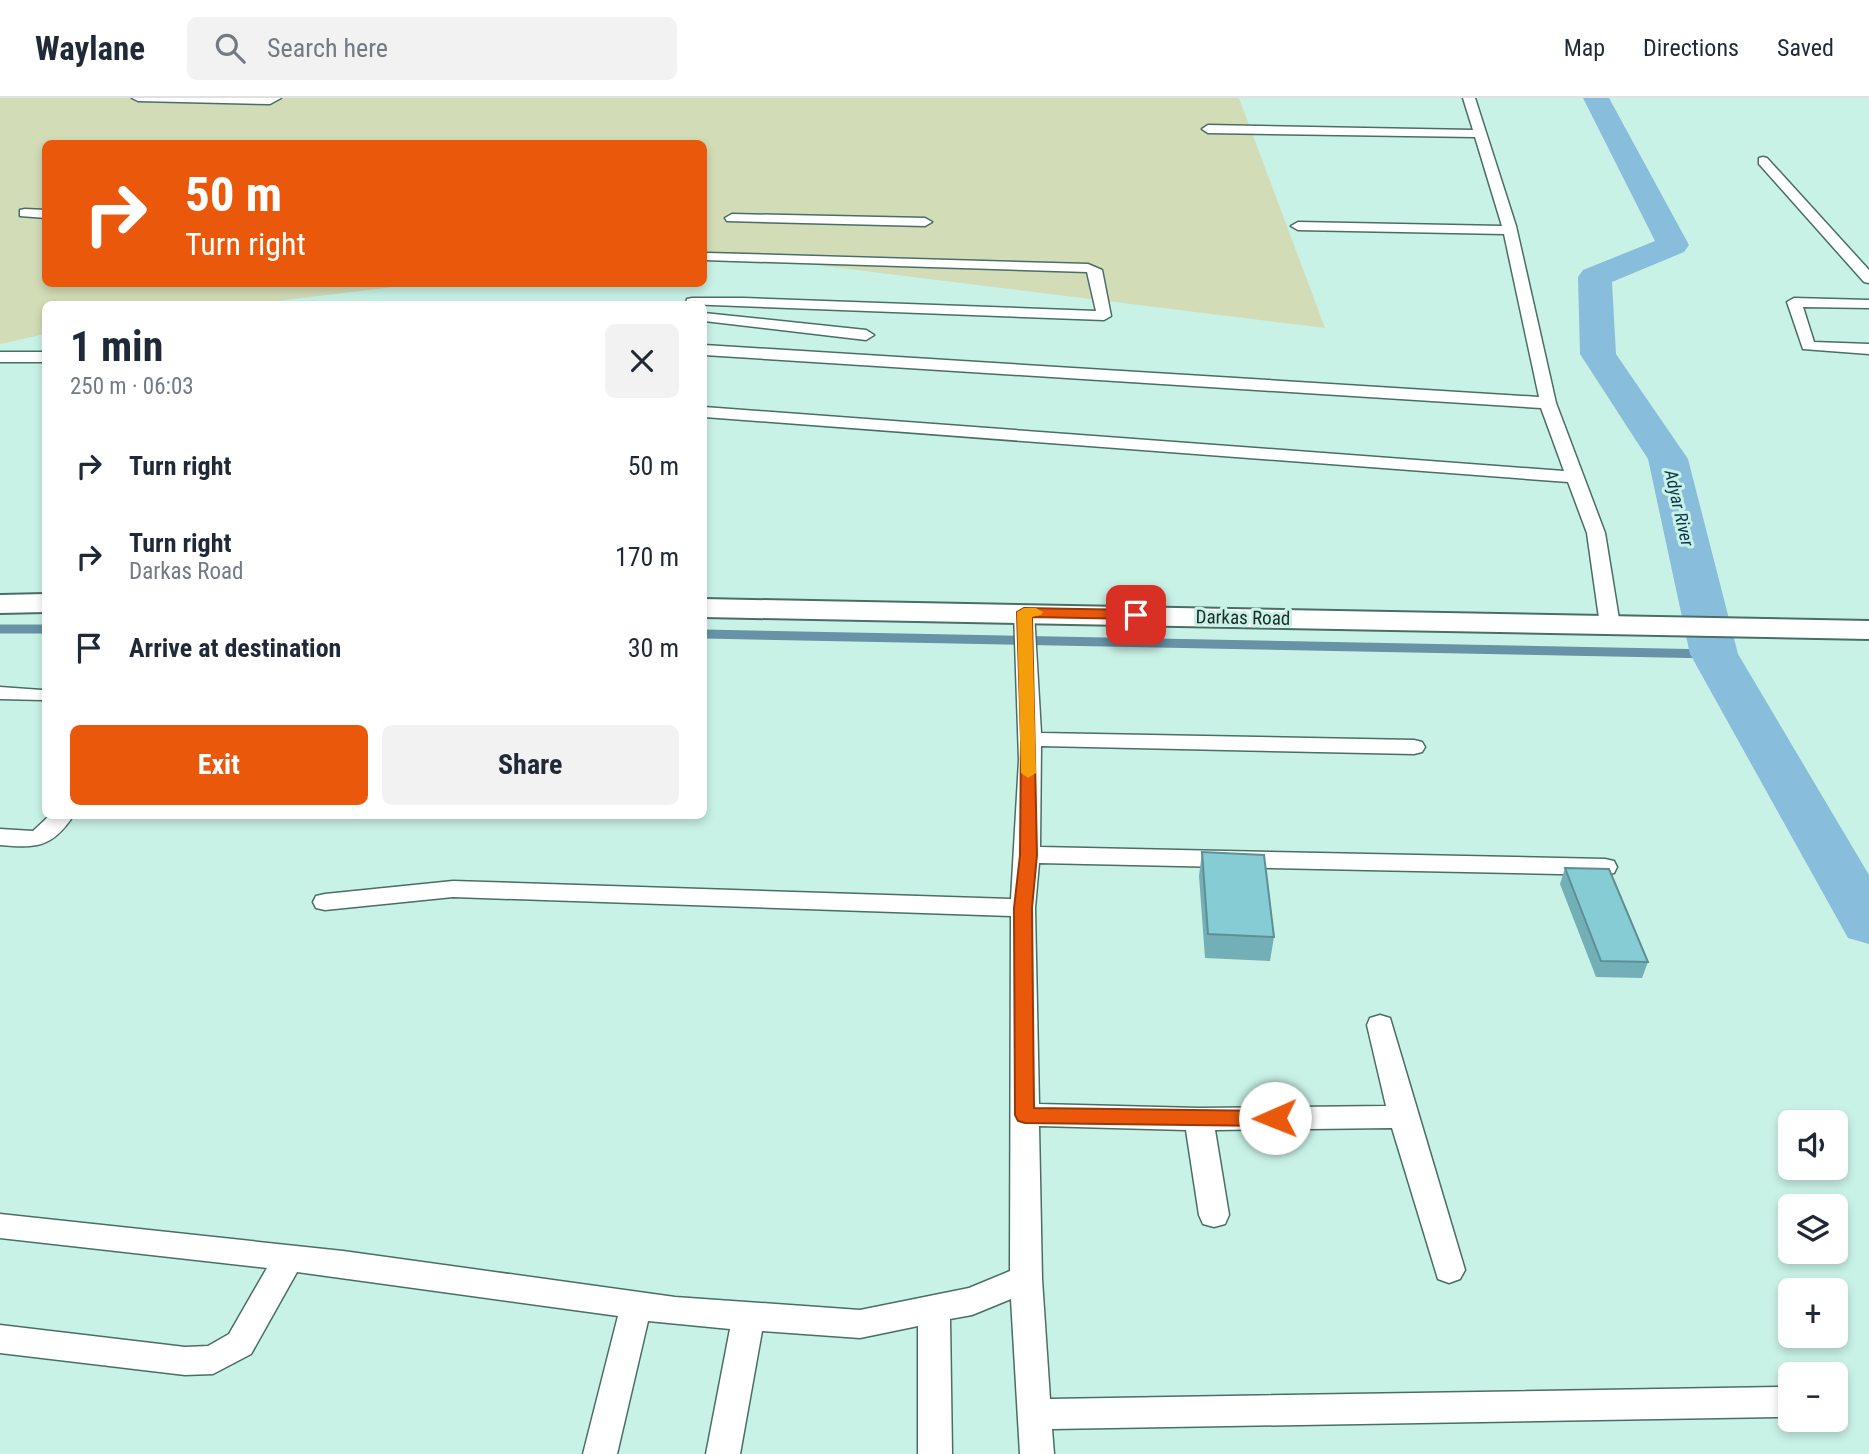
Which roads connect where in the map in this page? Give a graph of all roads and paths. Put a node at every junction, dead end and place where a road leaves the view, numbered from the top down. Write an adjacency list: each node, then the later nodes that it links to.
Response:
1 (138, 98): 2 (street)
2 (275, 98)
3 (1469, 98): 5 (street)
4 (1208, 129): 5 (street)
5 (1480, 134): 14 (street)
6 (1763, 162): 16 (street)
7 (887, 204): 12 (street)
8 (26, 214): 9 (street)
9 (42, 214)
10 (732, 218): 12 (street)
11 (925, 222): 12 (street)
12 (887, 225)
13 (1298, 226): 14 (street)
14 (1510, 230): 25 (street)
15 (708, 257): 17 (street)
16 (1869, 279)
17 (693, 298)
18 (1869, 304): 21 (street)
19 (707, 317): 20 (street)
20 (866, 335)
21 (1869, 349)
22 (707, 350): 25 (street)
23 (0, 357): 24 (street)
24 (42, 357)
25 (1548, 403): 27 (street)
26 (707, 412): 27 (street)
27 (1577, 477): 31 (street)
28 (42, 603): 29 (main road)
29 (0, 604)
30 (707, 608): 32 (main road, Darkas Road)
31 (1610, 625): 32 (main road, Darkas Road); 33 (main road, Darkas Road)
32 (1026, 630): 36 (street)
33 (1869, 630)
34 (0, 693): 35 (street)
35 (34, 695)
36 (1028, 739): 37 (street); 40 (street)
37 (1414, 747)
38 (59, 819): 39 (street)
39 (0, 837)
40 (1028, 855): 41 (street); 43 (street)
41 (1605, 867)
42 (325, 902): 43 (street)
43 (1023, 908): 45 (street)
44 (1380, 1025): 46 (street)
45 (1025, 1115): 47 (street); 52 (street)
46 (1403, 1117): 47 (street); 51 (street)
47 (1199, 1119): 48 (street)
48 (1214, 1214)
49 (0, 1226): 50 (street)
50 (289, 1258): 53 (street); 56 (street)
51 (1449, 1270)
52 (1026, 1279): 54 (street); 58 (street)
53 (636, 1306): 55 (street); 59 (street)
54 (934, 1310): 55 (street); 61 (street)
55 (748, 1317): 60 (street)
56 (0, 1339)
57 (1777, 1402): 58 (street)
58 (1034, 1414): 62 (street)
59 (600, 1454)
60 (723, 1454)
61 (935, 1454)
62 (1037, 1454)

